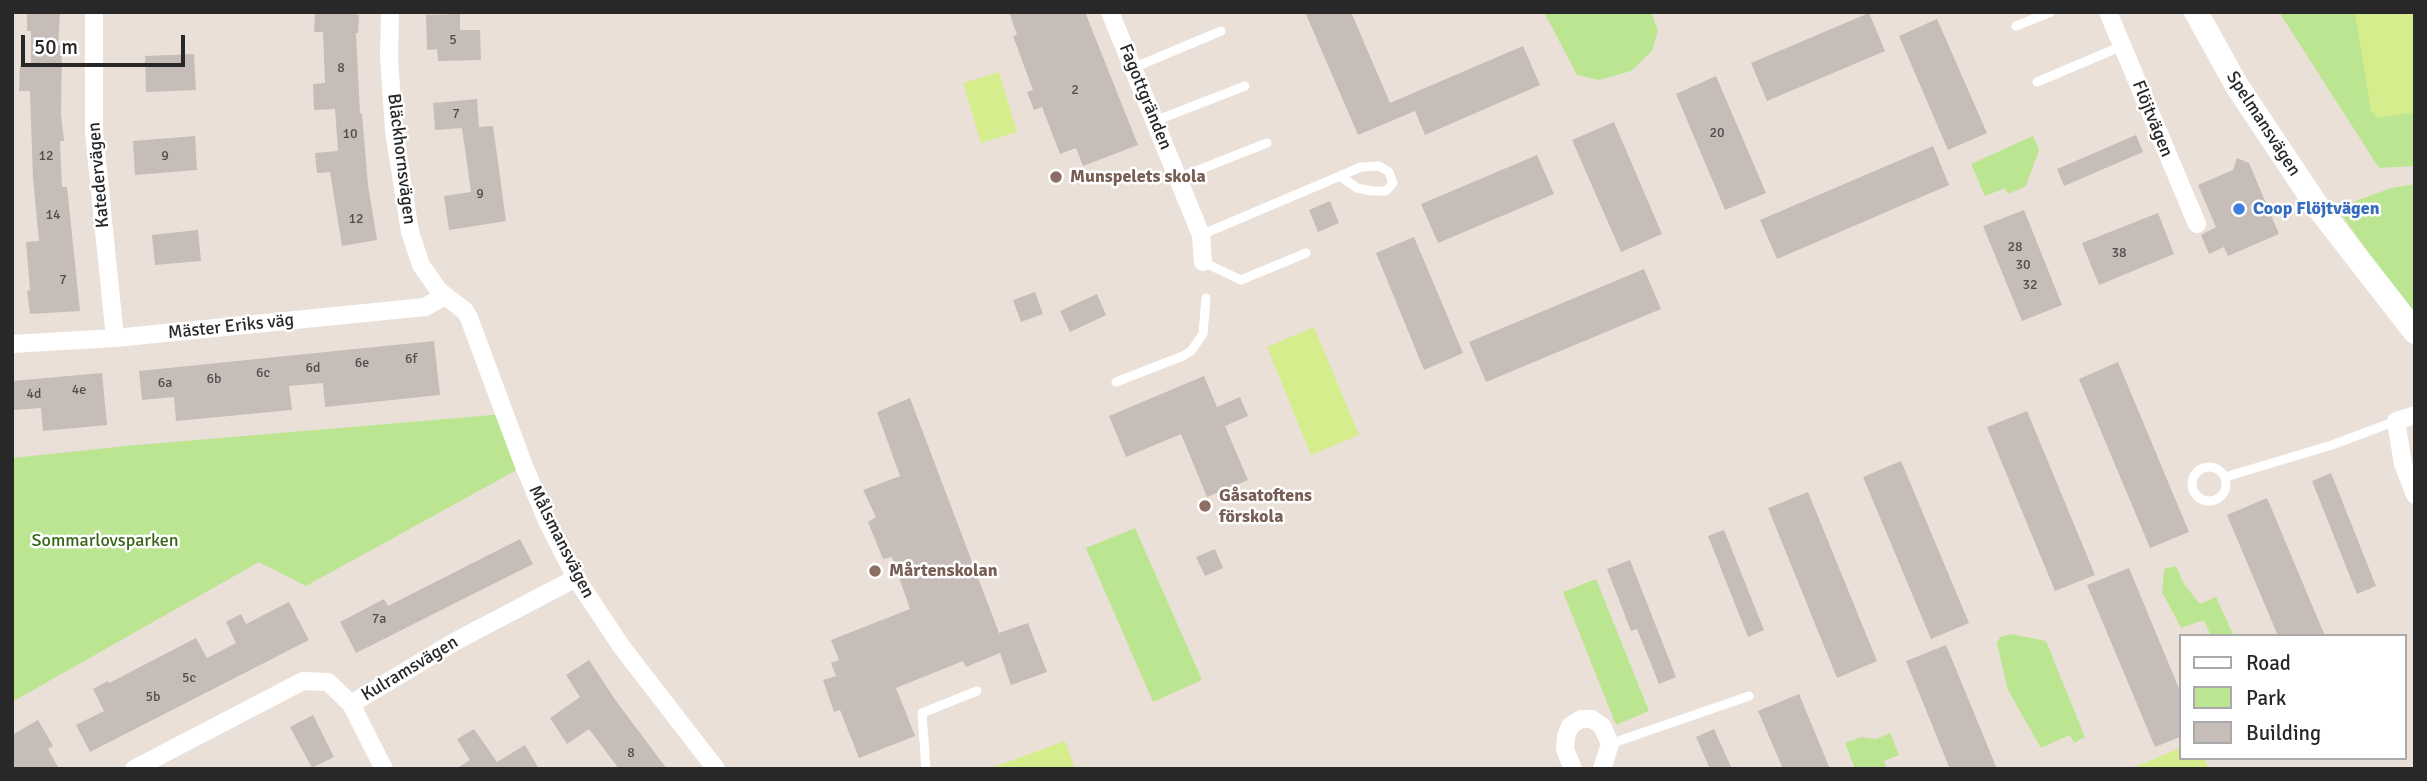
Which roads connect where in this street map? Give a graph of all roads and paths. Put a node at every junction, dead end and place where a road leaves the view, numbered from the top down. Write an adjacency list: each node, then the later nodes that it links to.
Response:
1 (94, 12): 24 (street, Katedervägen)
2 (390, 12): 21 (street, Bläckhornsvägen)
3 (2051, 12): 7 (lane)
4 (2196, 12): 23 (main road, Spelmansvägen)
5 (1113, 13): 10 (street, Fagottgränden)
6 (2109, 13): 9 (street, Flöjtvägen)
7 (2016, 26)
8 (1221, 31): 10 (lane)
9 (2122, 46): 11 (lane); 17 (street, Flöjtvägen)
10 (1133, 68): 13 (street, Fagottgränden)
11 (2037, 82)
12 (1245, 86): 13 (lane)
13 (1155, 121): 16 (street, Fagottgränden)
14 (1268, 143): 16 (lane)
15 (1340, 176): 15 (lane); 18 (lane)
16 (1178, 178): 18 (street, Fagottgränden)
17 (2197, 223)
18 (1201, 235): 20 (street, Fagottgränden)
19 (1306, 253): 20 (lane)
20 (1203, 262)
21 (445, 296): 24 (street, Mäster Eriks väg); 31 (street, Målsmansvägen)
22 (1206, 299): 26 (lane)
23 (2415, 332)
24 (115, 338): 25 (street, Mäster Eriks väg)
25 (12, 344)
26 (1116, 382)
27 (2415, 415): 28 (street)
28 (2396, 421): 29 (lane); 30 (street)
29 (2225, 477): 29 (lane)
30 (2415, 495)
31 (576, 578): 34 (street, Kulramsvägen); 38 (street, Målsmansvägen)
32 (977, 691): 39 (lane)
33 (1749, 696): 35 (lane)
34 (351, 704): 36 (street, Kulramsvägen); 37 (street)
35 (1611, 744): 40 (street); 41 (street)
36 (135, 769)
37 (384, 769)
38 (716, 769)
39 (926, 769)
40 (1573, 769)
41 (1602, 769)

